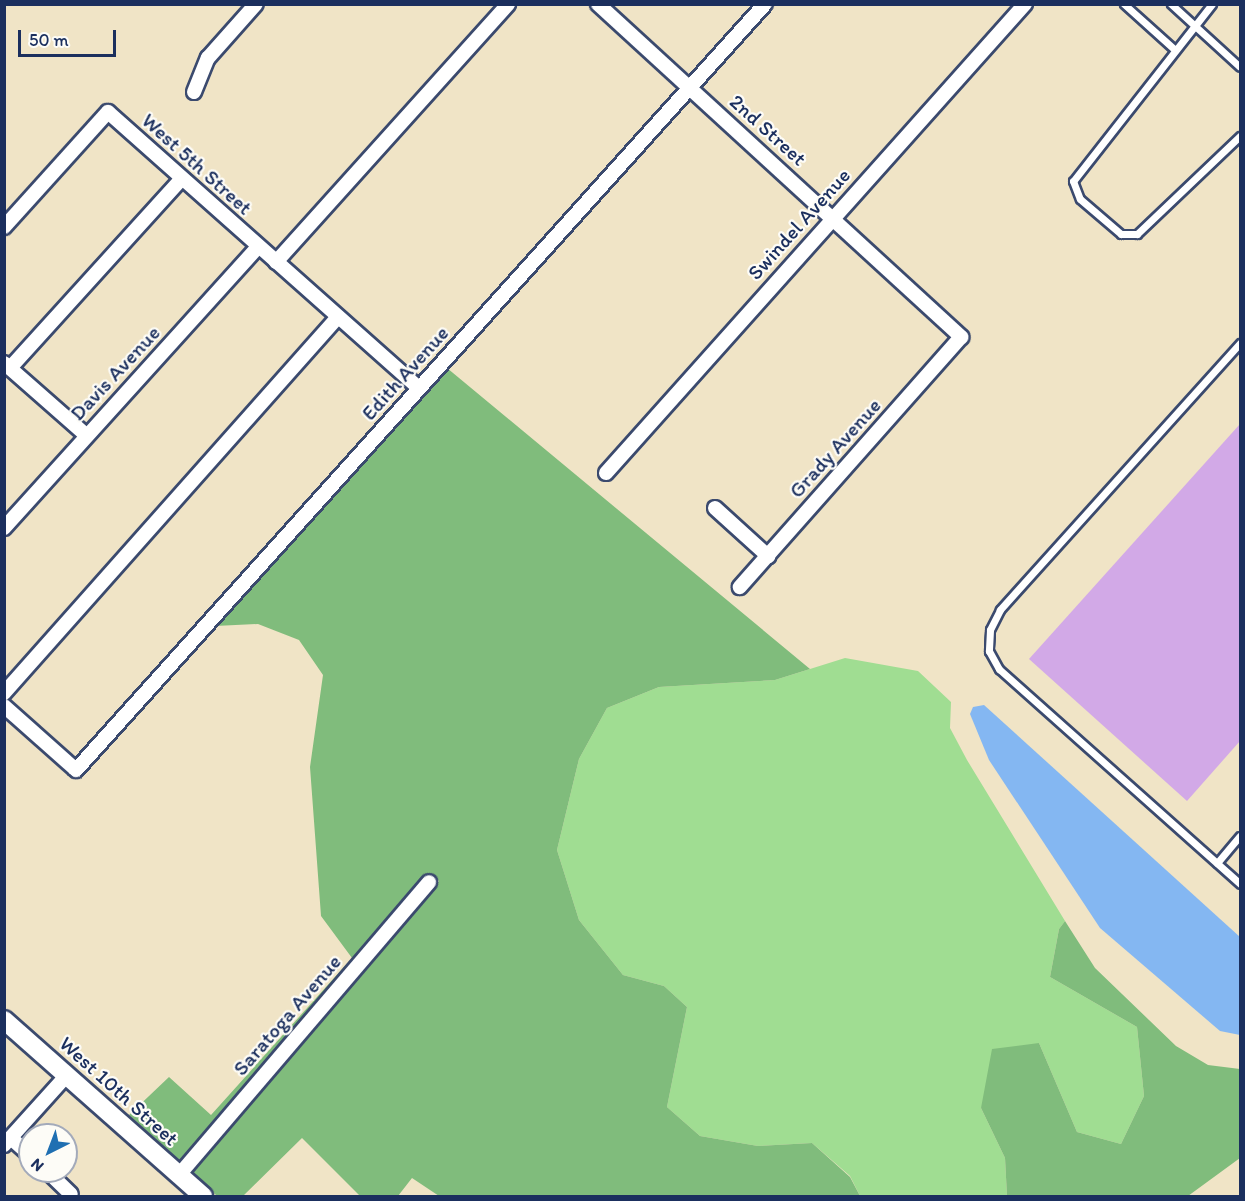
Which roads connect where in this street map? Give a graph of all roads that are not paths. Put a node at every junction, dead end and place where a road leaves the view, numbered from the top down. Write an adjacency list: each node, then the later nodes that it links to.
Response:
1 (256, 4): 13 (street)
2 (508, 4): 19 (street)
3 (597, 4): 12 (street, 2nd Street)
4 (765, 4): 12 (street, Edith Avenue)
5 (1025, 4): 16 (street, Swindel Avenue)
6 (1125, 4): 10 (lane)
7 (1171, 4): 9 (lane)
8 (1212, 4): 9 (lane)
9 (1196, 26): 10 (lane); 11 (lane)
10 (1175, 50): 14 (lane)
11 (1240, 67)
12 (691, 86): 16 (street, 2nd Street); 24 (street, Edith Avenue)
13 (194, 92)
14 (1240, 136)
15 (182, 178): 17 (street, West 5th Street); 18 (street, West 5th Street); 23 (street)
16 (833, 217): 21 (street, 2nd Street); 26 (street, Swindel Avenue)
17 (4, 227)
18 (258, 247): 19 (street, West 5th Street); 25 (street, Davis Avenue)
19 (276, 262): 20 (street)
20 (338, 317): 24 (street); 31 (street)
21 (962, 338): 29 (street, Grady Avenue)
22 (1240, 344): 34 (lane)
23 (7, 366): 25 (street)
24 (419, 388): 32 (street, Edith Avenue)
25 (86, 435): 28 (street, Davis Avenue)
26 (606, 473)
27 (715, 508): 29 (street)
28 (4, 528)
29 (768, 556): 30 (street, Grady Avenue)
30 (740, 587)
31 (4, 693)
32 (4, 706)
33 (1240, 836): 34 (lane)
34 (1217, 863): 36 (lane)
35 (429, 882): 40 (street, Saratoga Avenue)
36 (1240, 884)
37 (4, 1020): 38 (street, West 10th Street)
38 (67, 1075): 39 (street); 40 (street, West 10th Street)
39 (8, 1142)
40 (178, 1175): 43 (street, West 10th Street)
41 (59, 1183): 42 (street)
42 (72, 1196)
43 (202, 1197)

